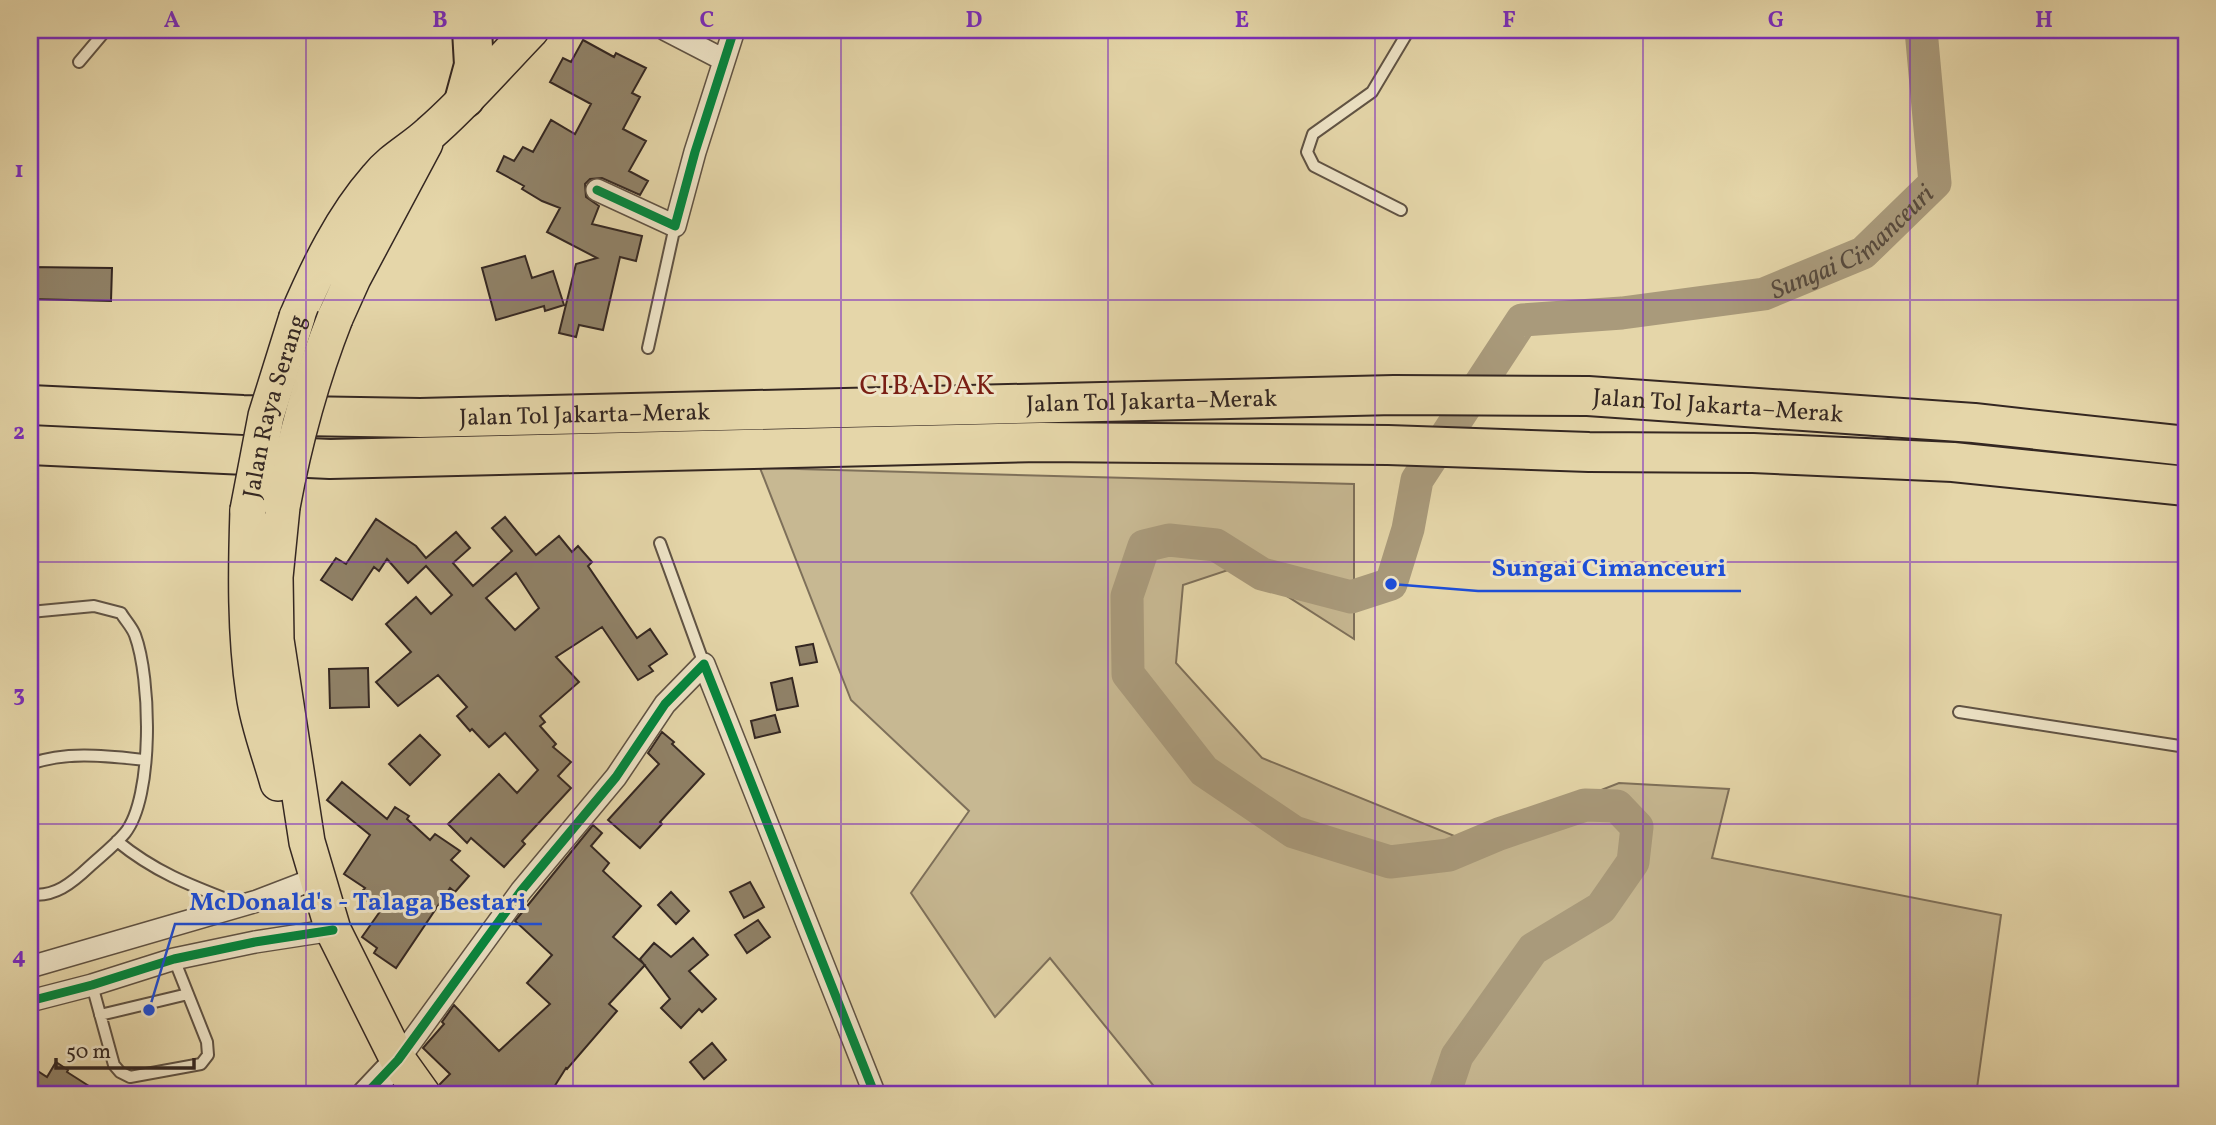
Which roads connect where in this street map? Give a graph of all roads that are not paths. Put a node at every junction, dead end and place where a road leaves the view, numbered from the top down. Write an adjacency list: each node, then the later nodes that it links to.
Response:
1 (106, 30): 8 (lane)
2 (472, 30): 9 (highway)
3 (531, 30): 9 (highway, Jalan Raya Serang)
4 (666, 30): 7 (street)
5 (734, 30): 7 (street)
6 (1409, 30): 12 (lane)
7 (724, 60): 13 (street)
8 (79, 62)
9 (465, 98): 10 (highway, Jalan Raya Serang)
10 (430, 134): 19 (highway, Jalan Raya Serang, bridge); 19 (highway, Jalan Raya Serang, bridge)
11 (597, 190): 13 (street)
12 (1401, 210)
13 (675, 226): 14 (lane)
14 (648, 348)
15 (30, 405): 17 (highway, Jalan Tol Jakarta–Merak)
16 (30, 445): 18 (highway, Jalan Tol Jakarta–Merak)
17 (2186, 446)
18 (2186, 486)
19 (265, 509): 28 (highway, Jalan Raya Serang)
20 (660, 543): 22 (lane)
21 (30, 612): 25 (lane)
22 (704, 664): 40 (street); 43 (street)
23 (1959, 712): 24 (lane)
24 (2186, 747)
25 (145, 760): 26 (lane); 27 (lane)
26 (30, 764)
27 (117, 841): 29 (lane); 30 (lane)
28 (317, 878): 30 (street); 32 (highway, Jalan Raya Serang)
29 (30, 894)
30 (242, 905): 31 (street)
31 (219, 911): 33 (street); 35 (street)
32 (333, 930): 33 (street); 40 (highway, Jalan Raya Serang)
33 (230, 948): 34 (street)
34 (174, 959): 36 (street); 37 (lane)
35 (30, 967)
36 (92, 985): 38 (street); 39 (lane)
37 (188, 994): 39 (lane); 39 (lane)
38 (30, 1001)
39 (100, 1015)
40 (398, 1060): 41 (street); 42 (highway, Jalan Raya Serang)
41 (365, 1095)
42 (423, 1095)
43 (875, 1095)

